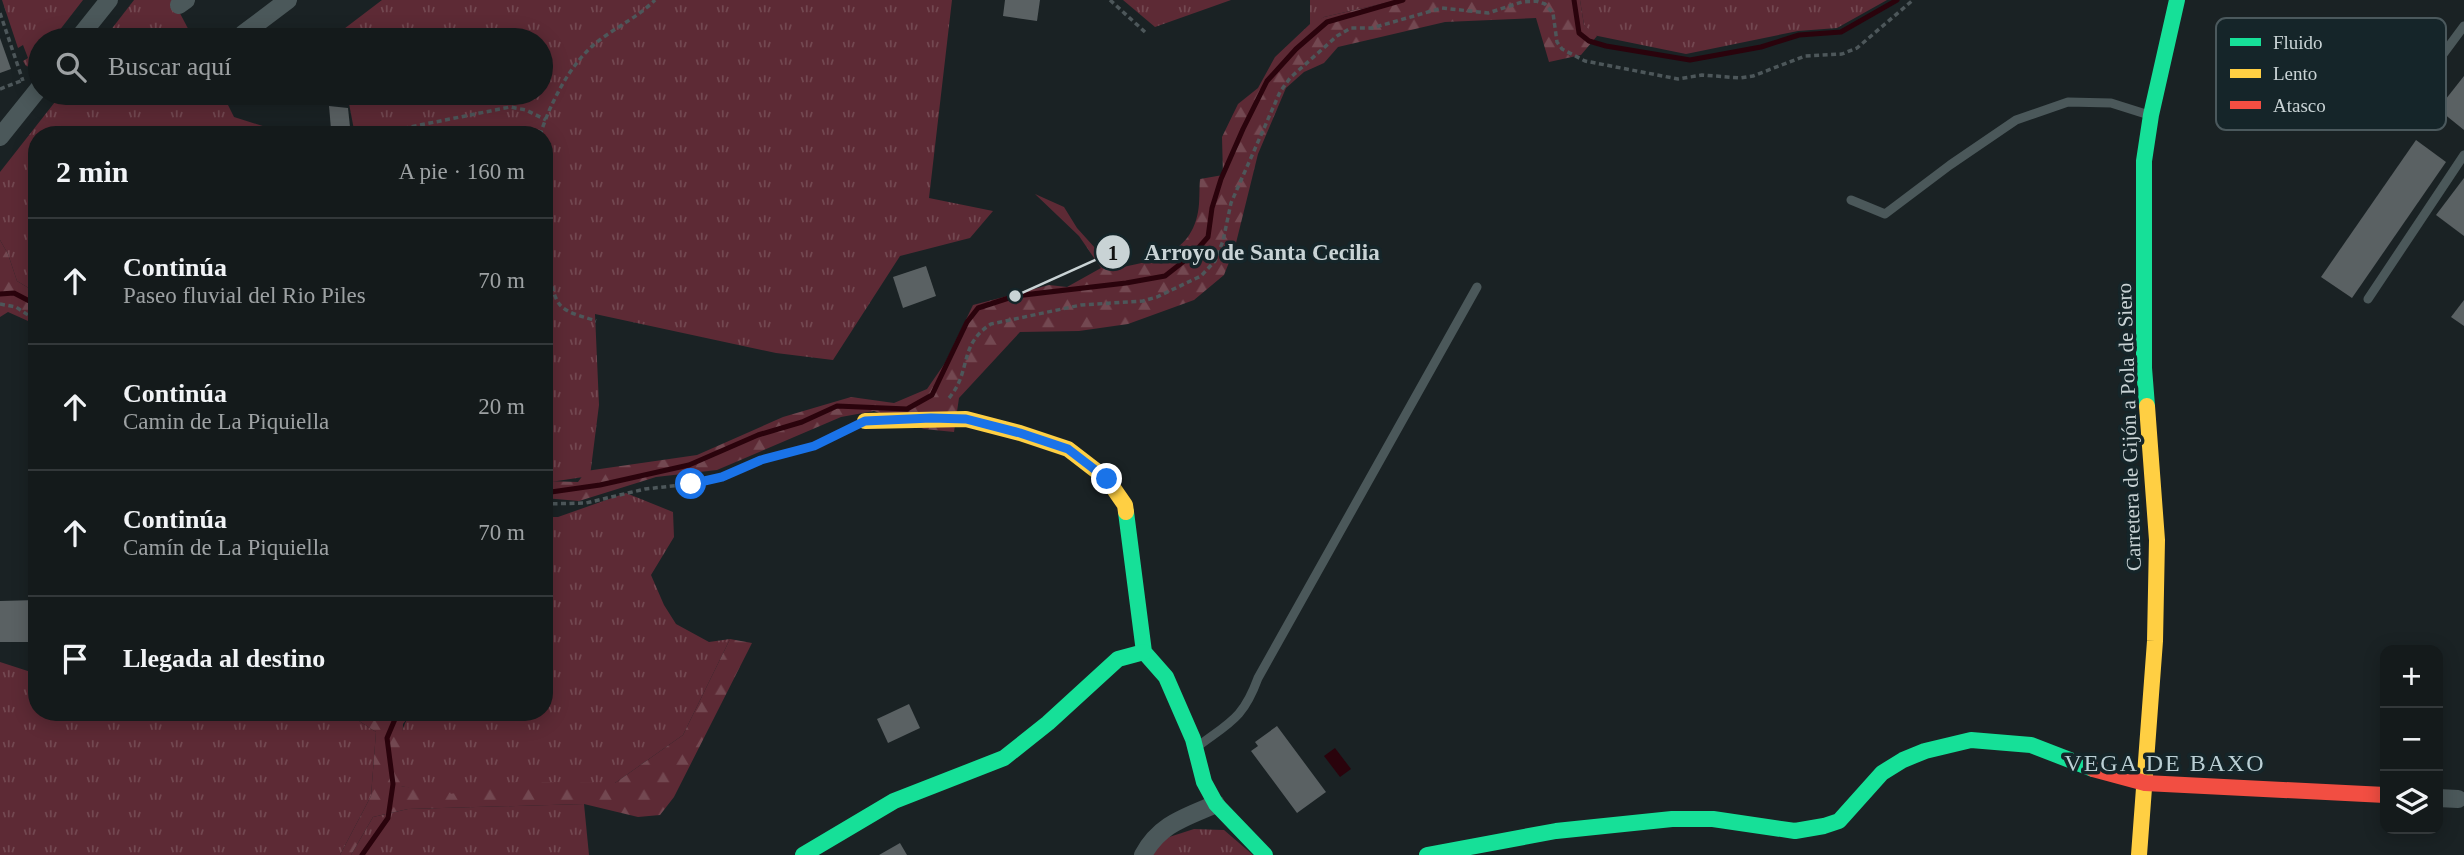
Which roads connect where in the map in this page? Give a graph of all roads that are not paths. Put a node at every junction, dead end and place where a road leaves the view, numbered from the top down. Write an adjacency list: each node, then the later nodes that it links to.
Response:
1 (109, 0): 5 (street)
2 (288, 0): 6 (street)
3 (2177, 0): 9 (street, Carretera de Gijón a Pola de Siero)
4 (2464, 26): 7 (lane)
5 (87, 28)
6 (251, 28)
7 (2446, 50)
8 (28, 91): 10 (street)
9 (2151, 115): 12 (lane); 18 (street, Carretera de Gijón a Pola de Siero)
10 (0, 137)
11 (2464, 155): 14 (lane)
12 (1851, 200)
13 (1477, 287): 17 (lane)
14 (2368, 299)
15 (865, 421): 16 (street)
16 (1144, 652): 17 (street); 23 (street)
17 (1195, 748): 22 (street)
18 (2145, 783): 19 (street); 26 (street); 27 (street, Carretera de Gijón a Pola de Siero)
19 (2380, 795)
20 (2443, 798): 21 (street)
21 (2458, 799)
22 (1216, 804): 24 (street); 25 (street)
23 (803, 855)
24 (1143, 855)
25 (1265, 855)
26 (1427, 855)
27 (2139, 855)

